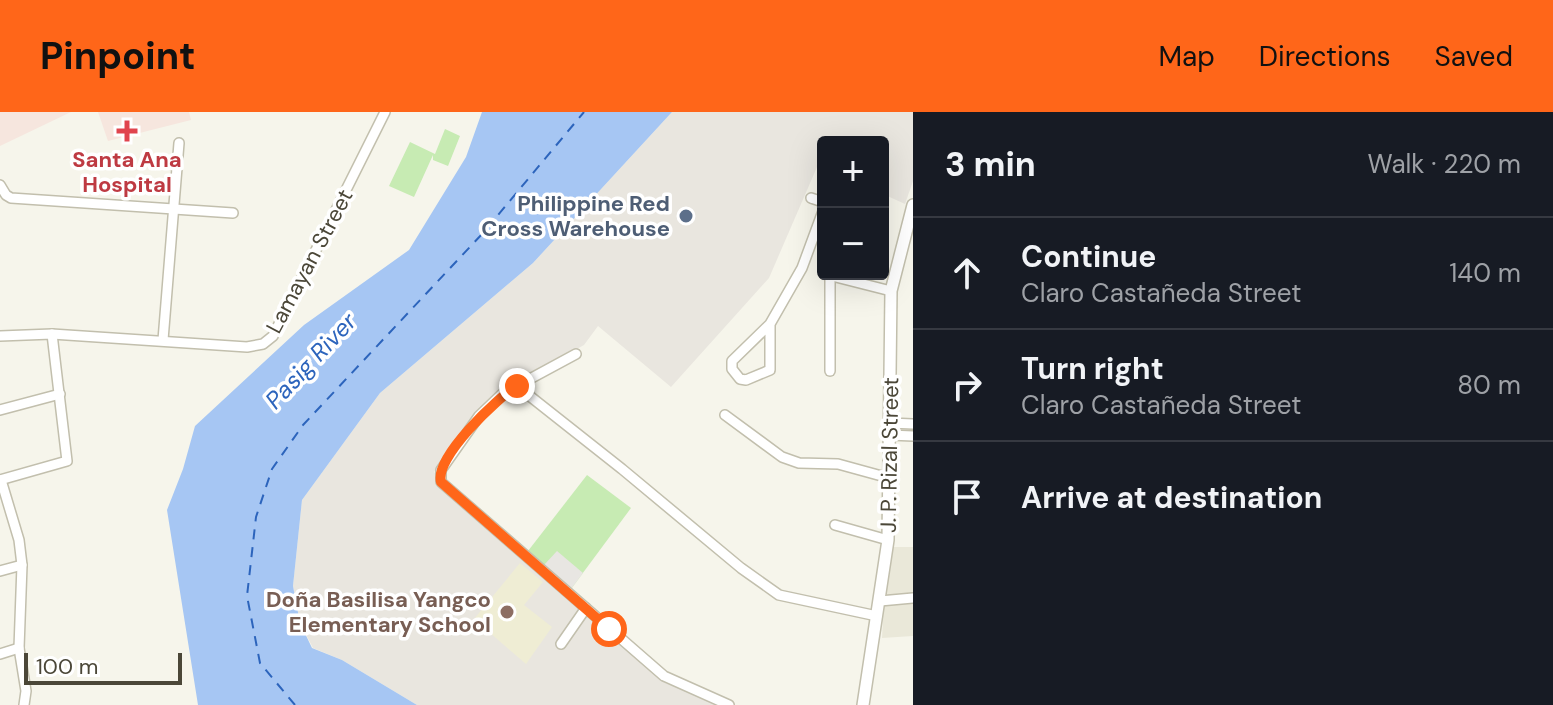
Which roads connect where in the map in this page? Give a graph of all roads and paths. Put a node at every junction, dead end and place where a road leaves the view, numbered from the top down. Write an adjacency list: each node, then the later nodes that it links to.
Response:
1 (385, 112): 18 (street, Lamayan Street)
2 (179, 143): 7 (street)
3 (0, 185): 7 (street)
4 (811, 198): 5 (street)
5 (817, 200)
6 (913, 205): 14 (street, J. P. Rizal Street)
7 (173, 210): 8 (street); 18 (street)
8 (233, 213)
9 (817, 227): 10 (street)
10 (802, 268): 11 (street); 15 (street)
11 (817, 272)
12 (826, 280): 20 (street)
13 (864, 280): 14 (street)
14 (891, 291): 26 (street, J. P. Rizal Street)
15 (770, 324): 15 (street)
16 (52, 334): 17 (street, Lamayan Street); 18 (street, Lamayan Street); 22 (street)
17 (0, 336)
18 (163, 340)
19 (576, 354): 21 (street)
20 (830, 371)
21 (517, 386): 34 (street); 35 (street)
22 (60, 394): 23 (street); 29 (street)
23 (0, 410)
24 (725, 415): 28 (street)
25 (913, 424): 26 (street)
26 (890, 429): 27 (street); 28 (street, J. P. Rizal Street)
27 (913, 436)
28 (889, 478): 31 (street, J. P. Rizal Street)
29 (0, 480): 32 (street)
30 (835, 525): 31 (street)
31 (888, 540): 35 (street, J. P. Rizal Street)
32 (22, 565): 33 (street); 37 (street)
33 (0, 571)
34 (586, 608): 36 (street); 40 (street)
35 (877, 616): 41 (street, J. P. Rizal Street)
36 (561, 644)
37 (19, 648): 38 (street); 39 (street)
38 (0, 654)
39 (24, 705)
40 (729, 705)
41 (863, 705)

